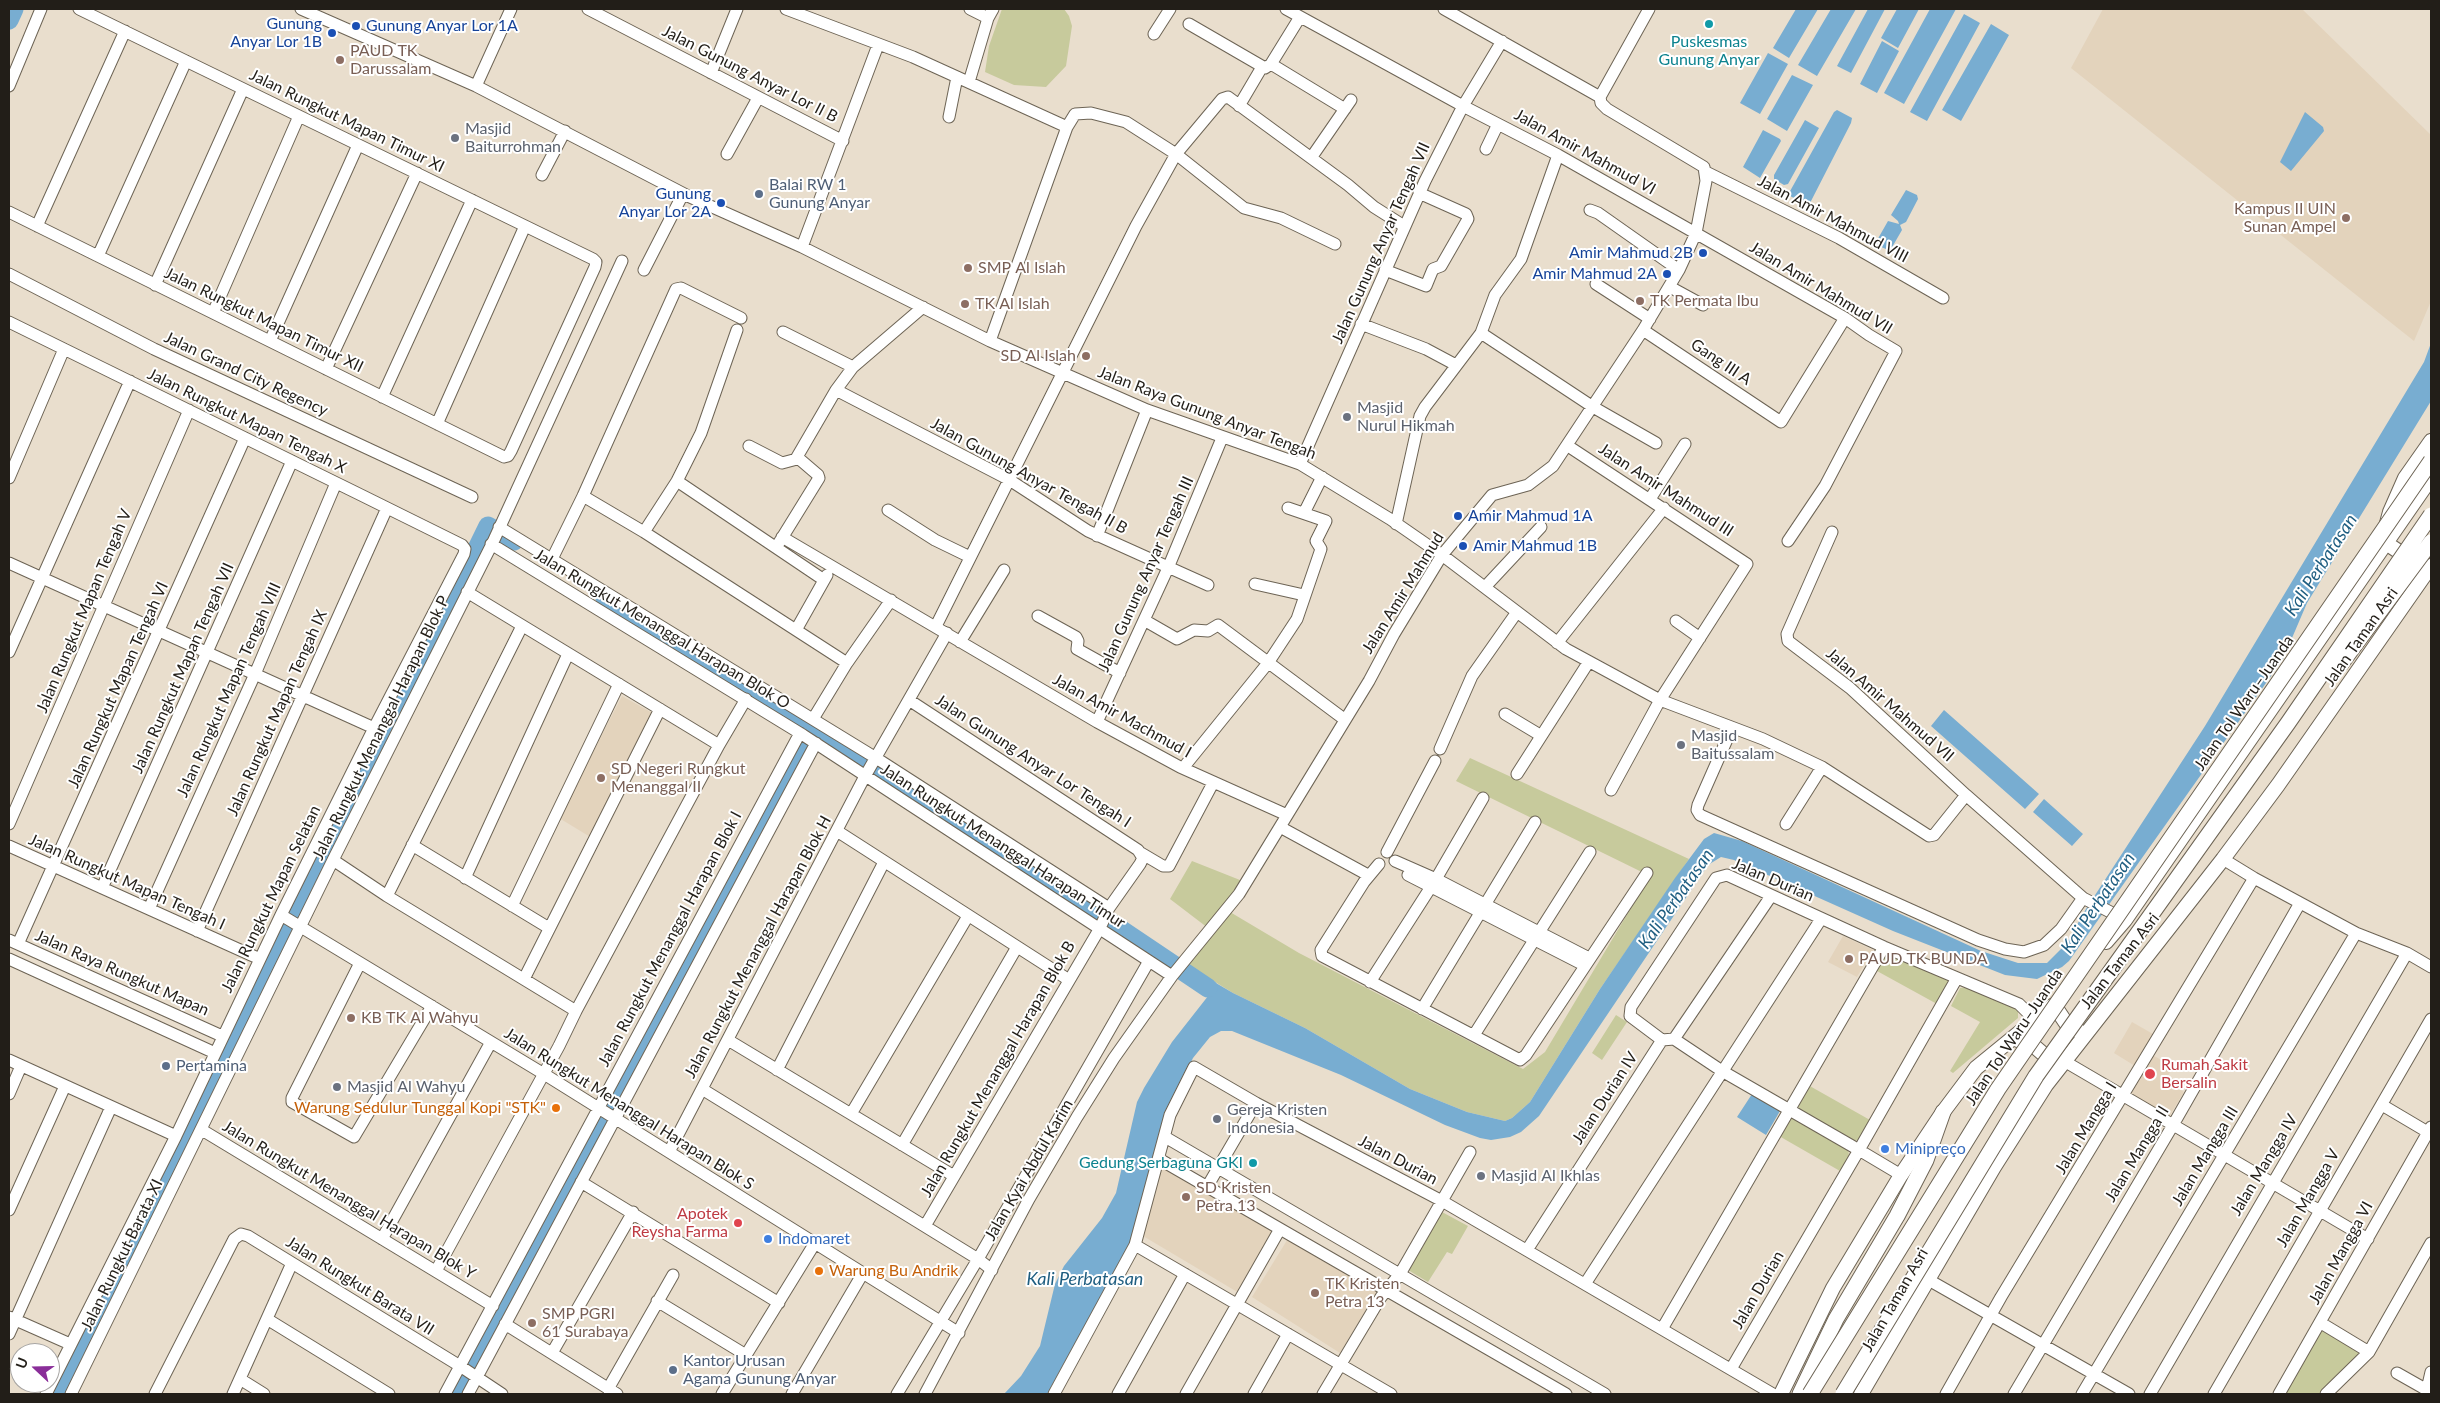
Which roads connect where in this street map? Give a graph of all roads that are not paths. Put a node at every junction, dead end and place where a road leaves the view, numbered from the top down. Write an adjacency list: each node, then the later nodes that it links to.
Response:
1 (42, 9): 25 (street)
2 (79, 9): 16 (street, Jalan Rungkut Mapan Timur XI)
3 (301, 9): 26 (street, Jalan Raya Gunung Anyar Tengah)
4 (511, 9): 26 (street)
5 (588, 9): 22 (street, Jalan Gunung Anyar Lor II B)
6 (737, 9): 22 (street)
7 (786, 9): 19 (street)
8 (970, 9): 13 (street)
9 (1170, 9): 17 (street)
10 (1286, 9): 14 (street, Jalan Amir Mahmud VI)
11 (1444, 9): 18 (street)
12 (1649, 9): 28 (street)
13 (990, 14): 24 (street)
14 (1300, 17): 21 (street); 30 (street, Jalan Amir Mahmud VI)
15 (1189, 24): 21 (street)
16 (125, 31): 20 (street, Jalan Rungkut Mapan Timur XI); 52 (street)
17 (1154, 34)
18 (1502, 41): 28 (street); 30 (street, Jalan Gunung Anyar Tengah VII)
19 (878, 46): 23 (street); 37 (street)
20 (186, 61): 27 (street, Jalan Rungkut Mapan Timur XI); 58 (street)
21 (1266, 66): 31 (street); 43 (street)
22 (711, 73): 29 (street, Jalan Gunung Anyar Lor II B)
23 (957, 77): 24 (street); 33 (street)
24 (968, 82): 35 (street)
25 (9, 86)
26 (476, 86): 36 (street, Jalan Raya Gunung Anyar Tengah)
27 (243, 89): 32 (street, Jalan Rungkut Mapan Timur XI); 65 (street)
28 (1592, 92): 44 (street)
29 (758, 98): 37 (street, Jalan Gunung Anyar Lor II B); 40 (street)
30 (1460, 104): 34 (street, Jalan Amir Mahmud VI); 47 (street, Jalan Gunung Anyar Tengah VII)
31 (1239, 106): 41 (street); 43 (street)
32 (299, 116): 38 (street, Jalan Rungkut Mapan Timur XI); 70 (street)
33 (949, 117)
34 (1498, 124): 39 (street); 42 (street, Jalan Amir Mahmud VI)
35 (1067, 127): 41 (street); 80 (street)
36 (565, 131): 46 (street); 48 (street, Jalan Raya Gunung Anyar Tengah)
37 (843, 141): 57 (street)
38 (358, 145): 45 (street, Jalan Rungkut Mapan Timur XI); 81 (street)
39 (1486, 150)
40 (727, 154)
41 (1176, 154): 56 (street); 86 (street)
42 (1558, 154): 55 (street, Jalan Amir Mahmud VI); 79 (street)
43 (1311, 158): 54 (street)
44 (1706, 172): 55 (street, Jalan Amir Mahmud); 67 (street, Jalan Amir Mahmud VIII)
45 (417, 173): 49 (street, Jalan Rungkut Mapan Timur XI); 85 (street)
46 (542, 175)
47 (1419, 192): 54 (street, Jalan Gunung Anyar Tengah VII); 61 (street)
48 (683, 194): 57 (street, Jalan Raya Gunung Anyar Tengah); 60 (street)
49 (472, 200): 53 (street, Jalan Rungkut Mapan Timur XI); 89 (street)
50 (1590, 210): 62 (street)
51 (9, 212): 52 (street, Jalan Rungkut Mapan Timur XII)
52 (37, 226): 58 (street, Jalan Rungkut Mapan Timur XII)
53 (525, 226): 93 (street); 101 (street, Jalan Rungkut Mapan Timur XI)
54 (1404, 226): 61 (street, Jalan Gunung Anyar Tengah VII)
55 (1696, 233): 62 (street, Jalan Amir Mahmud); 72 (street, Jalan Amir Mahmud VII)
56 (1335, 244)
57 (802, 247): 69 (street, Jalan Raya Gunung Anyar Tengah)
58 (98, 256): 65 (street, Jalan Rungkut Mapan Timur XII)
59 (622, 261): 125 (street, Jalan Rungkut Menanggal Harapan Blok P)
60 (644, 270)
61 (1385, 270): 75 (street, Jalan Gunung Anyar Tengah VII)
62 (1679, 270): 66 (street, Jalan Amir Mahmud)
63 (9, 274): 113 (street, Jalan Grand City Regency)
64 (1596, 284): 73 (street)
65 (156, 285): 70 (street, Jalan Rungkut Mapan Timur XII)
66 (1670, 287): 68 (street); 73 (street, Jalan Amir Mahmud)
67 (1943, 298)
68 (1703, 305)
69 (923, 307): 80 (street, Jalan Raya Gunung Anyar Tengah); 84 (street)
70 (213, 313): 81 (street, Jalan Rungkut Mapan Timur XII)
71 (741, 318): 112 (street)
72 (1845, 318): 77 (street, Gang III A); 127 (street, Jalan Amir Mahmud VII)
73 (1650, 319): 77 (street, Jalan Amir Mahmud)
74 (9, 322): 82 (street, Jalan Rungkut Mapan Tengah X)
75 (1361, 324): 83 (street); 105 (street, Jalan Gunung Anyar Tengah VII)
76 (737, 330): 110 (street)
77 (1643, 330): 90 (street, Jalan Amir Mahmud)
78 (783, 332): 84 (street)
79 (1482, 334): 83 (street); 90 (street)
80 (990, 341): 86 (street, Jalan Raya Gunung Anyar Tengah)
81 (270, 342): 85 (street, Jalan Rungkut Mapan Timur XII)
82 (64, 349): 87 (street, Jalan Rungkut Mapan Tengah X); 107 (street)
83 (1456, 366): 121 (street)
84 (853, 367): 88 (street)
85 (326, 369): 89 (street, Jalan Rungkut Mapan Timur XII)
86 (1061, 373): 92 (street, Jalan Raya Gunung Anyar Tengah); 109 (street)
87 (130, 381): 91 (street, Jalan Rungkut Mapan Tengah X); 140 (street)
88 (836, 390): 102 (street); 109 (street, Jalan Gunung Anyar Tengah II B)
89 (382, 397): 93 (street, Jalan Rungkut Mapan Timur XII)
90 (1593, 407): 97 (street); 100 (street, Jalan Amir Mahmud)
91 (189, 410): 94 (street, Jalan Rungkut Mapan Tengah X); 148 (street, Jalan Rungkut Mapan Tengah V)
92 (1147, 410): 95 (street, Jalan Raya Gunung Anyar Tengah); 126 (street)
93 (437, 424): 101 (street, Jalan Rungkut Mapan Timur XII)
94 (246, 438): 103 (street, Jalan Rungkut Mapan Tengah X); 156 (street, Jalan Rungkut Mapan Tengah VI)
95 (1222, 438): 105 (street, Jalan Raya Gunung Anyar Tengah); 137 (street, Jalan Gunung Anyar Tengah III)
96 (2431, 441): 130 (main road)
97 (1656, 443)
98 (1685, 444): 114 (street)
99 (750, 446): 102 (street)
100 (1568, 446): 114 (street, Jalan Amir Mahmud III); 132 (street, Jalan Amir Mahmud)
101 (504, 457)
102 (798, 459): 128 (street)
103 (292, 461): 111 (street, Jalan Rungkut Mapan Tengah X); 162 (street, Jalan Rungkut Mapan Tengah VII)
104 (2431, 461): 374 (highway, Jalan Tol Waru–Juanda, bridge)
105 (1300, 464): 106 (street, Jalan Raya Gunung Anyar Tengah)
106 (1322, 477): 119 (street); 121 (street, Jalan Raya Gunung Anyar Tengah)
107 (9, 478)
108 (2431, 478): 130 (main road)
109 (1008, 480): 126 (street, Jalan Gunung Anyar Tengah II B); 133 (street)
110 (677, 481): 123 (street); 128 (street)
111 (336, 483): 115 (street, Jalan Rungkut Mapan Tengah X); 168 (street, Jalan Rungkut Mapan Tengah VIII)
112 (583, 496): 123 (street); 134 (street)
113 (472, 497)
114 (1650, 500): 117 (street, Jalan Amir Mahmud III)
115 (387, 508): 131 (street, Jalan Rungkut Mapan Tengah X); 170 (street, Jalan Rungkut Mapan Tengah IX)
116 (1288, 508): 119 (street)
117 (1664, 508): 158 (street, Jalan Amir Mahmud III); 160 (street)
118 (888, 510): 133 (street)
119 (1304, 513): 146 (street)
120 (2431, 515): 179 (highway, bridge)
121 (1393, 522): 132 (street, Jalan Raya Gunung Anyar Tengah)
122 (1541, 527): 144 (street)
123 (644, 532): 155 (street)
124 (1832, 532): 193 (street, Jalan Amir Mahmud VII)
125 (496, 535): 134 (street); 145 (street, Jalan Rungkut Menanggal Harapan Blok P); 171 (street, Jalan Rungkut Menanggal Harapan Blok O)
126 (1096, 536): 137 (street, Jalan Gunung Anyar Tengah II B)
127 (1788, 541)
128 (780, 542): 136 (street, Jalan Amir Machmud I); 141 (street)
129 (2431, 542): 179 (highway, bridge)
130 (2386, 543): 138 (main road); 229 (main road)
131 (464, 554): 180 (street, Jalan Rungkut Mapan Selatan)
132 (1442, 555): 144 (street, Jalan Raya Gunung Anyar Tengah); 177 (street, Jalan Amir Mahmud)
133 (970, 557): 154 (street)
134 (552, 559): 176 (street)
135 (9, 563): 140 (street)
136 (832, 566): 141 (street); 147 (street, Jalan Amir Machmud I)
137 (1168, 568): 142 (street, Jalan Gunung Anyar Tengah II B); 151 (street, Jalan Gunung Anyar Tengah III)
138 (2430, 569): 206 (main road, Jalan Taman Asri)
139 (1004, 570): 159 (street)
140 (42, 578): 148 (street); 161 (street)
141 (824, 580): 155 (street)
142 (1208, 584)
143 (1254, 584): 146 (street)
144 (1485, 587): 149 (street, Jalan Raya Gunung Anyar Tengah)
145 (467, 592): 153 (street); 207 (street, Jalan Rungkut Menanggal Harapan Blok P)
146 (1304, 595): 166 (street)
147 (891, 600): 154 (street, Jalan Amir Machmud I); 165 (street)
148 (104, 606): 156 (street); 197 (street, Jalan Rungkut Mapan Tengah V)
149 (1517, 612): 160 (street, Jalan Raya Gunung Anyar Tengah); 185 (street)
150 (1038, 616): 167 (street)
151 (1144, 620): 166 (street); 167 (street, Jalan Gunung Anyar Tengah III)
152 (1676, 621): 158 (street)
153 (522, 626): 163 (street); 201 (street)
154 (936, 626): 157 (street, Jalan Amir Machmud I)
155 (796, 630): 165 (street)
156 (160, 631): 162 (street); 211 (street, Jalan Rungkut Mapan Tengah VI)
157 (947, 633): 159 (street, Jalan Amir Machmud I); 172 (street, Jalan Rungkut Menanggal Harapan Blok H)
158 (1700, 638): 173 (street)
159 (960, 642): 178 (street, Jalan Amir Machmud I)
160 (1557, 643): 164 (street, Jalan Raya Gunung Anyar Tengah)
161 (9, 652)
162 (208, 653): 168 (street); 217 (street, Jalan Rungkut Mapan Tengah VII)
163 (568, 654): 169 (street); 213 (street)
164 (1588, 662): 173 (street, Jalan Raya Gunung Anyar Tengah); 182 (street)
165 (847, 663): 176 (street)
166 (1268, 663): 177 (street); 189 (street)
167 (1120, 673): 178 (street, Jalan Gunung Anyar Tengah III)
168 (255, 674): 170 (street); 224 (street, Jalan Rungkut Mapan Tengah VIII)
169 (619, 684): 174 (street); 222 (street)
170 (303, 695): 180 (street); 232 (street, Jalan Rungkut Mapan Tengah IX)
171 (746, 699): 183 (street, Jalan Rungkut Menanggal Harapan Blok O); 184 (street)
172 (910, 700): 187 (street, Jalan Rungkut Menanggal Harapan Blok H); 203 (street, Jalan Gunung Anyar Lor Tengah I)
173 (1660, 700): 181 (street, Jalan Raya Gunung Anyar Tengah); 192 (street)
174 (660, 709): 184 (street); 231 (street)
175 (1505, 714): 182 (street)
176 (813, 719): 187 (street)
177 (1344, 719): 195 (street, Jalan Amir Mahmud)
178 (1097, 722): 189 (street, Jalan Amir Machmud I)
179 (2288, 723): 375 (highway, bridge)
180 (374, 728): 225 (street, Jalan Rungkut Mapan Selatan)
181 (1732, 728): 188 (street, Jalan Raya Gunung Anyar Tengah); 220 (street)
182 (1540, 736): 190 (street)
183 (808, 738): 187 (street, Jalan Rungkut Menanggal Harapan Timur); 280 (street, Jalan Rungkut Menanggal Harapan Blok I); 280 (street)
184 (719, 745): 253 (street)
185 (1440, 749)
186 (1435, 761): 204 (street)
187 (871, 767): 199 (street, Jalan Rungkut Menanggal Harapan Blok H); 227 (street, Jalan Rungkut Menanggal Harapan Timur); 227 (street, Jalan Rungkut Menanggal Harapan Timur)
188 (1822, 767): 193 (street, Jalan Raya Gunung Anyar Tengah); 198 (street)
189 (1183, 768): 191 (street, Jalan Amir Machmud I)
190 (1517, 774)
191 (1213, 783): 195 (street, Jalan Amir Machmud I); 203 (street, Jalan Gunung Anyar Lor Tengah I)
192 (1611, 790)
193 (1966, 795): 220 (street)
194 (1483, 798): 216 (street)
195 (1287, 816): 200 (street, Jalan Amir Mahmud)
196 (1535, 822): 223 (street)
197 (9, 824)
198 (1786, 824)
199 (837, 831): 208 (street); 261 (street, Jalan Rungkut Menanggal Harapan Blok H)
200 (1278, 831): 215 (street); 245 (street, Jalan Amir Mahmud)
201 (412, 845): 213 (street); 218 (street)
202 (9, 846): 211 (street, Jalan Rungkut Mapan Tengah I)
203 (1140, 851): 227 (street, Jalan Rungkut Menanggal Harapan Timur)
204 (1387, 852): 209 (street); 210 (street)
205 (1590, 852): 234 (street)
206 (2223, 859): 214 (street); 257 (main road, Jalan Taman Asri)
207 (333, 860): 218 (street); 230 (street, Jalan Rungkut Menanggal Harapan Blok P)
208 (884, 862): 226 (street); 268 (street)
209 (1380, 864): 210 (street); 215 (street)
210 (1393, 864): 216 (street)
211 (54, 866): 217 (street, Jalan Rungkut Mapan Tengah I); 235 (street, Jalan Rungkut Mapan Tengah VI)
212 (1647, 873): 243 (street)
213 (465, 878): 222 (street)
214 (2254, 878): 221 (street); 274 (street, Jalan Mangga I)
215 (1366, 879): 249 (street)
216 (1433, 883): 223 (street); 249 (street)
217 (102, 888): 224 (street, Jalan Rungkut Mapan Tengah I)
218 (387, 896): 247 (street)
219 (1771, 896): 228 (street, Jalan Durian); 260 (street); 262 (street, Jalan Durian)
220 (2084, 899): 229 (street)
221 (2300, 904): 233 (street); 282 (street, Jalan Mangga II)
222 (512, 906): 231 (street)
223 (1483, 908): 234 (street); 252 (street)
224 (149, 909): 232 (street, Jalan Rungkut Mapan Tengah I)
225 (283, 916): 230 (street, Jalan Rungkut Menanggal Harapan Blok S); 239 (street, Jalan Rungkut Mapan Selatan)
226 (968, 916): 236 (street); 281 (street)
227 (1104, 917): 241 (street, Jalan Rungkut Menanggal Harapan Timur); 248 (street, Jalan Rungkut Menanggal Harapan Blok B)
228 (1821, 919): 237 (street, Jalan Durian); 269 (street, Jalan Durian)
229 (2125, 920): 250 (main road)
230 (300, 926): 242 (street, Jalan Rungkut Menanggal Harapan Blok S); 283 (street, Jalan Rungkut Menanggal Harapan Blok Y)
231 (549, 928): 247 (street)
232 (197, 931): 239 (street, Jalan Rungkut Mapan Tengah I)
233 (2356, 933): 238 (street); 291 (street, Jalan Mangga III)
234 (1537, 935): 243 (street); 256 (street)
235 (14, 942): 258 (street, Jalan Raya Rungkut Mapan)
236 (1018, 947): 248 (street); 287 (street)
237 (1884, 947): 246 (street, Jalan Durian); 278 (street)
238 (2407, 953): 244 (street); 297 (street, Jalan Mangga IV)
239 (260, 959): 258 (street, Jalan Rungkut Mapan Selatan)
240 (9, 960): 264 (street, Jalan Raya Rungkut Mapan)
241 (1149, 960): 245 (street, Jalan Rungkut Menanggal Harapan Timur); 311 (street)
242 (360, 962): 251 (street, Jalan Rungkut Menanggal Harapan Blok S); 251 (street)
243 (1587, 962): 256 (street)
244 (2431, 967)
245 (1177, 969): 313 (street, Jalan Kyai Abdul Karim)
246 (1957, 978): 255 (street, Jalan Durian); 288 (street, Jalan Durian)
247 (524, 979): 253 (street)
248 (1069, 980): 295 (street, Jalan Rungkut Menanggal Harapan Blok B)
249 (1370, 982): 252 (street)
250 (2054, 1005): 255 (main road); 257 (main road)
251 (432, 1006): 263 (street, Jalan Rungkut Menanggal Harapan Blok S)
252 (1422, 1009): 256 (street)
253 (576, 1011): 270 (street)
254 (2431, 1019): 276 (street, Jalan Mangga V)
255 (2035, 1020): 259 (main road)
256 (1474, 1035)
257 (2085, 1035): 266 (main road, Jalan Taman Asri)
258 (222, 1036): 264 (street, Jalan Rungkut Mapan Selatan)
259 (2013, 1038): 266 (main road); 279 (main road)
260 (1674, 1039): 262 (street); 269 (street)
261 (728, 1040): 268 (street); 272 (street, Jalan Rungkut Menanggal Harapan Blok H)
262 (1662, 1040): 310 (street, Jalan Durian IV)
263 (491, 1042): 270 (street, Jalan Rungkut Menanggal Harapan Blok S); 305 (street)
264 (215, 1053): 285 (street, Jalan Rungkut Mapan Selatan)
265 (9, 1060): 267 (street)
266 (2062, 1064): 274 (street); 319 (main road, Jalan Taman Asri)
267 (21, 1066): 271 (street); 273 (street)
268 (777, 1070): 281 (street)
269 (1722, 1071): 278 (street); 320 (street, Jalan Durian)
270 (544, 1074): 280 (street, Jalan Rungkut Menanggal Harapan Blok S); 314 (street)
271 (65, 1086): 277 (street); 300 (street)
272 (702, 1089): 289 (street, Jalan Rungkut Menanggal Harapan Blok H); 303 (street)
273 (9, 1094)
274 (2125, 1096): 282 (street); 326 (street, Jalan Mangga I)
275 (1256, 1103): 286 (street, Jalan Durian); 293 (street); 299 (street, Jalan Durian)
276 (2382, 1105): 284 (street); 301 (street, Jalan Mangga V)
277 (111, 1107): 285 (street); 327 (street)
278 (1790, 1110): 288 (street); 332 (street)
279 (1943, 1112): 294 (main road); 373 (highway)
280 (607, 1114): 289 (street, Jalan Rungkut Menanggal Harapan Blok S); 296 (street); 325 (street)
281 (851, 1114): 287 (street)
282 (2174, 1125): 291 (street); 337 (street, Jalan Mangga II)
283 (202, 1130): 305 (street, Jalan Rungkut Menanggal Harapan Blok Y); 351 (street, Jalan Rungkut Barata XI)
284 (2430, 1131): 306 (street, Jalan Mangga VI)
285 (176, 1136): 336 (street, Jalan Rungkut Mapan Selatan)
286 (1165, 1137): 292 (street); 293 (street)
287 (902, 1145): 295 (street)
288 (1860, 1150): 294 (street); 342 (street, Jalan Durian)
289 (669, 1152): 307 (street, Jalan Rungkut Menanggal Harapan Blok S)
290 (1470, 1152): 299 (street)
291 (2225, 1155): 297 (street); 346 (street, Jalan Mangga III)
292 (1159, 1158): 298 (street); 309 (street)
293 (1219, 1169): 298 (street); 317 (street)
294 (1901, 1175): 372 (main road)
295 (954, 1176): 303 (street, Jalan Rungkut Menanggal Harapan Blok B)
296 (581, 1182): 302 (street); 331 (street)
297 (2272, 1182): 301 (street); 381 (street, Jalan Mangga IV)
298 (1207, 1186): 304 (street)
299 (1442, 1202): 310 (street, Jalan Durian); 317 (street)
300 (9, 1210)
301 (2320, 1210): 306 (street); 382 (street, Jalan Mangga V)
302 (633, 1212): 323 (street); 339 (street)
303 (925, 1226): 311 (street)
304 (1280, 1229): 321 (street); 324 (street)
305 (382, 1239): 314 (street, Jalan Rungkut Menanggal Harapan Blok Y)
306 (2368, 1239): 330 (street, Jalan Mangga VI)
307 (815, 1243): 315 (street, Jalan Rungkut Menanggal Harapan Blok S); 323 (street)
308 (2431, 1243): 338 (street)
309 (1135, 1245): 316 (street); 363 (street)
310 (1527, 1250): 320 (street, Jalan Durian)
311 (978, 1259): 313 (street); 329 (street)
312 (292, 1263): 328 (street); 343 (street, Jalan Rungkut Barata VII); 352 (street, Jalan Rungkut Barata VII)
313 (992, 1270): 333 (street, Jalan Kyai Abdul Karim)
314 (436, 1271): 325 (street, Jalan Rungkut Menanggal Harapan Blok Y)
315 (863, 1273): 329 (street, Jalan Rungkut Menanggal Harapan Blok S); 360 (street)
316 (1185, 1274): 324 (street); 364 (street)
317 (1400, 1274): 321 (street); 370 (street)
318 (673, 1275): 322 (street)
319 (1927, 1279): 326 (street); 376 (main road, Jalan Taman Asri)
320 (1585, 1284): 332 (street, Jalan Durian)
321 (1386, 1290): 341 (street); 369 (street)
322 (658, 1301): 340 (street); 348 (street)
323 (779, 1303): 340 (street)
324 (1238, 1305): 335 (street); 365 (street)
325 (493, 1306): 343 (street)
326 (1991, 1315): 337 (street); 377 (street, Jalan Mangga I)
327 (12, 1319): 334 (street); 336 (street)
328 (267, 1319): 347 (street); 355 (street)
329 (940, 1321): 333 (street, Jalan Rungkut Menanggal Harapan Blok S); 361 (street)
330 (2321, 1323): 338 (street); 383 (street, Jalan Mangga VI)
331 (505, 1324): 339 (street); 343 (street)
332 (1662, 1329): 342 (street, Jalan Durian)
333 (959, 1333): 362 (street, Jalan Kyai Abdul Karim)
334 (9, 1334)
335 (1288, 1334): 341 (street); 366 (street)
336 (70, 1344): 350 (street, Jalan Rungkut Mapan Selatan)
337 (2042, 1345): 346 (street); 378 (street, Jalan Mangga II)
338 (2369, 1352): 384 (street)
339 (552, 1354): 348 (street)
340 (746, 1355): 359 (street)
341 (1340, 1365): 367 (street); 368 (street)
342 (1731, 1369): 371 (street, Jalan Durian)
343 (468, 1372): 356 (street); 357 (street); 358 (street, Jalan Rungkut Barata VII)
344 (2397, 1372): 349 (street)
345 (2431, 1372): 349 (street)
346 (2093, 1374): 379 (street, Jalan Mangga III); 380 (street)
347 (240, 1379): 353 (street); 354 (street)
348 (613, 1391)
349 (2427, 1392)
350 (46, 1394)
351 (71, 1394)
352 (155, 1394)
353 (233, 1394)
354 (264, 1394)
355 (389, 1394)
356 (445, 1394)
357 (468, 1394)
358 (502, 1394)
359 (722, 1394)
360 (792, 1394)
361 (898, 1394)
362 (925, 1394)
363 (1054, 1394)
364 (1118, 1394)
365 (1186, 1394)
366 (1254, 1394)
367 (1323, 1394)
368 (1390, 1394)
369 (1566, 1394)
370 (1605, 1394)
371 (1774, 1394)
372 (1781, 1394)
373 (1800, 1394)
374 (1810, 1394)
375 (1843, 1394)
376 (1861, 1394)
377 (1946, 1394)
378 (2014, 1394)
379 (2082, 1394)
380 (2129, 1394)
381 (2150, 1394)
382 (2214, 1394)
383 (2279, 1394)
384 (2326, 1394)

